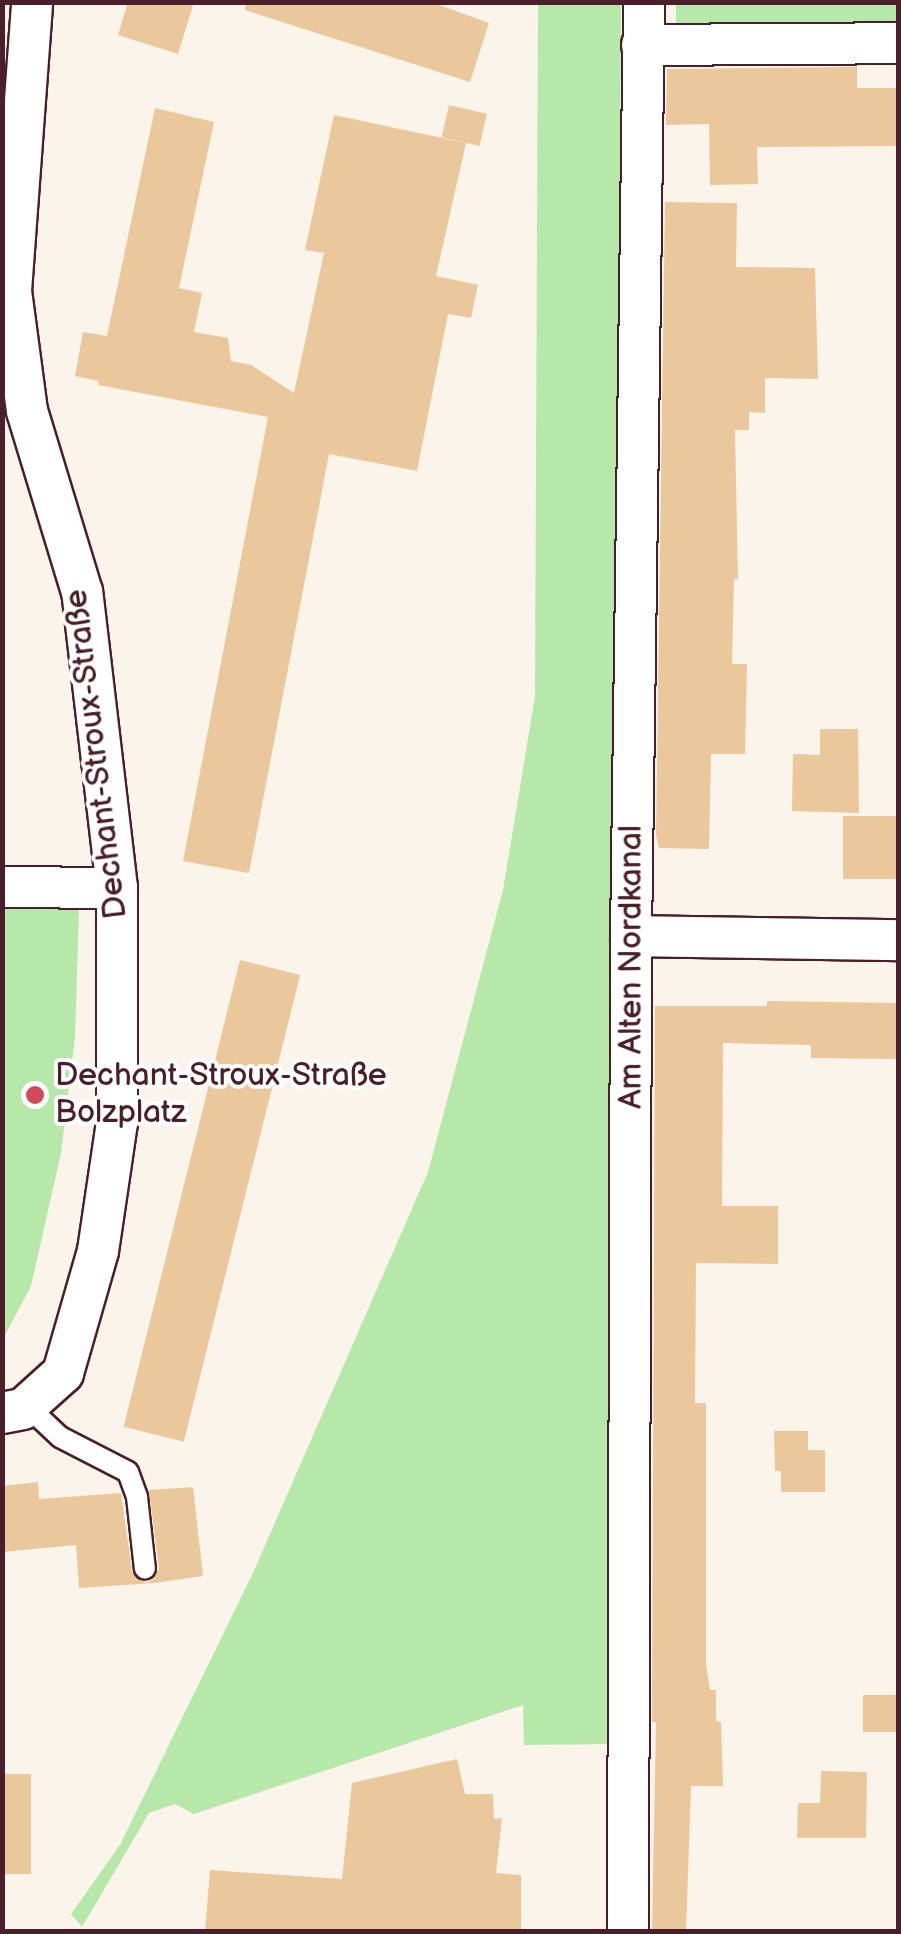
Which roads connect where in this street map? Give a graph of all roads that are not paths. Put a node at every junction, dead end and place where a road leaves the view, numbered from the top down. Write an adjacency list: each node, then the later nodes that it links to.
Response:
1 (32, 2): 5 (street, Dechant-Stroux-Straße)
2 (644, 2): 4 (street, Am Alten Nordkanal)
3 (898, 43): 4 (street)
4 (642, 45): 8 (street, Am Alten Nordkanal)
5 (14, 411): 7 (street, Dechant-Stroux-Straße)
6 (2, 886): 7 (street)
7 (117, 888): 10 (street, Dechant-Stroux-Straße)
8 (631, 936): 9 (street); 12 (street, Am Alten Nordkanal)
9 (898, 940)
10 (15, 1409): 11 (lane)
11 (144, 1569)
12 (628, 1932)

